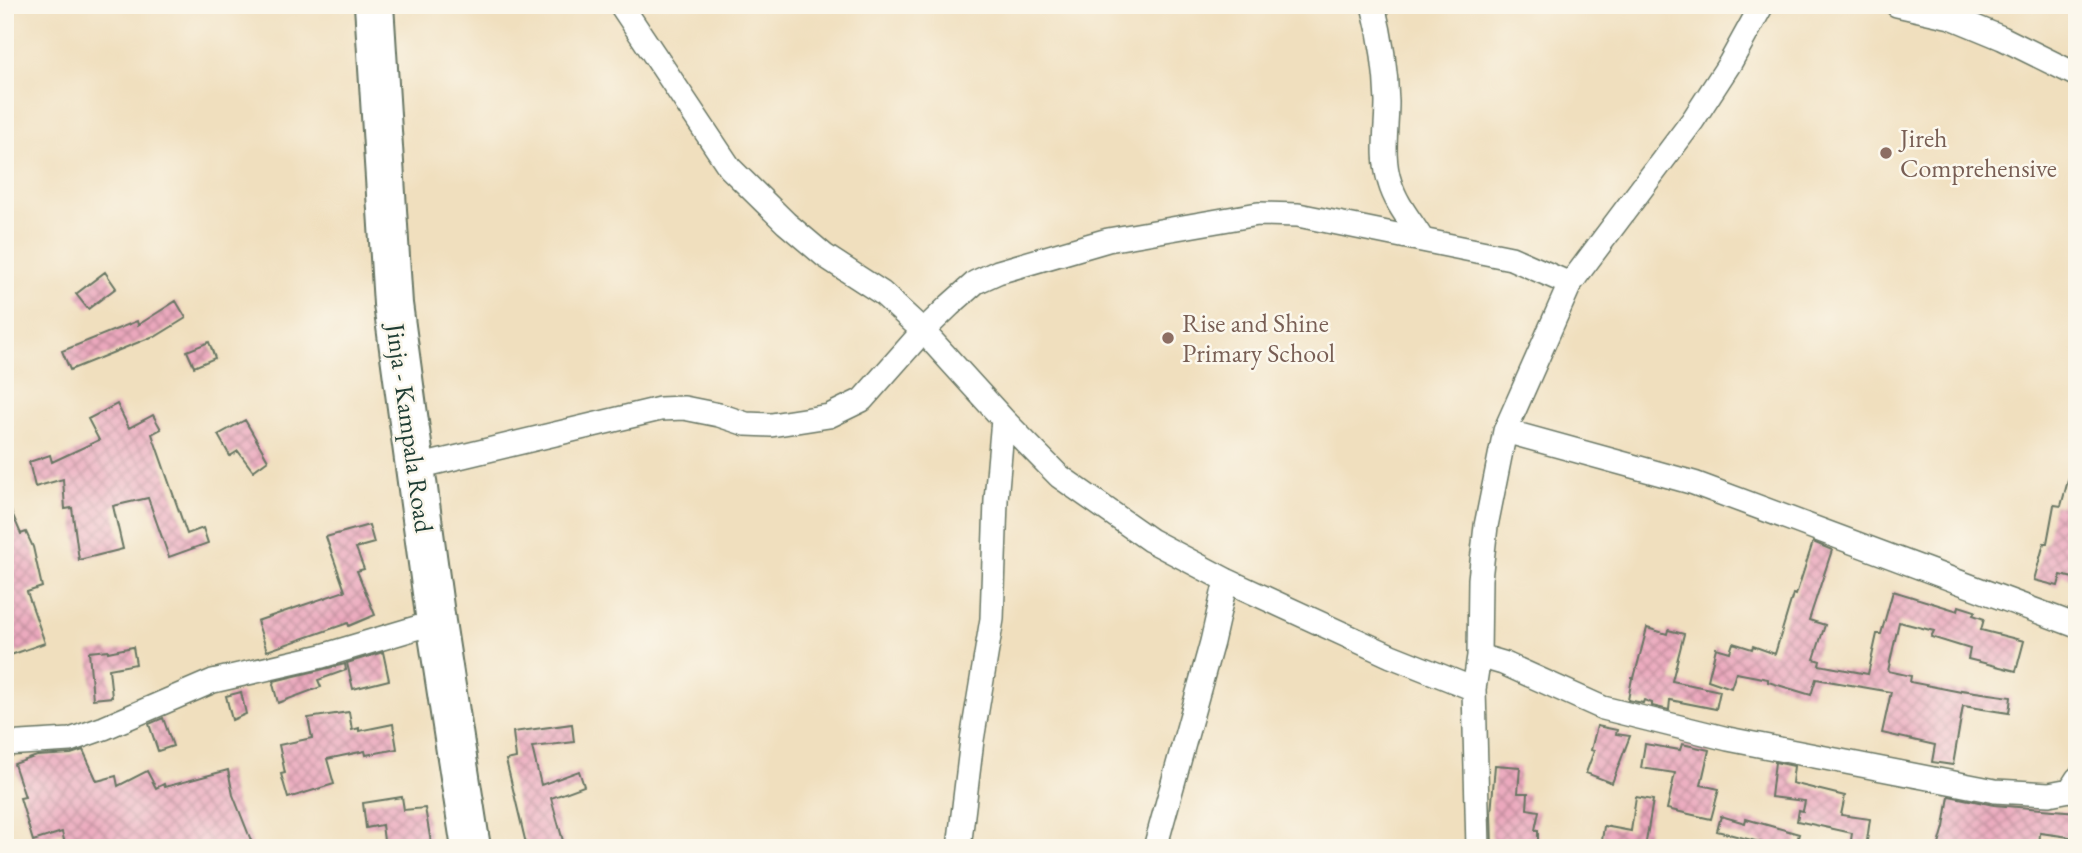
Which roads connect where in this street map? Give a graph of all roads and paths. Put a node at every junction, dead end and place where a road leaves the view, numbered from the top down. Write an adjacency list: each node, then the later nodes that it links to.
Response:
1 (374, 5): 12 (highway, Jinja - Kampala Road)
2 (621, 5): 9 (street)
3 (1373, 5): 7 (street)
4 (1762, 5): 8 (street)
5 (1897, 5): 6 (street)
6 (2077, 75)
7 (1422, 239): 8 (street); 9 (street)
8 (1570, 284): 11 (street)
9 (923, 331): 10 (street); 12 (street)
10 (1003, 419): 13 (street); 21 (street)
11 (1505, 431): 15 (street); 16 (street)
12 (416, 467): 14 (highway, Jinja - Kampala Road)
13 (1226, 580): 17 (street); 22 (street)
14 (436, 622): 18 (street); 20 (highway, Jinja - Kampala Road)
15 (2077, 626)
16 (1479, 656): 17 (street); 19 (street)
17 (1474, 689): 23 (street)
18 (5, 744)
19 (2077, 779)
20 (471, 848)
21 (959, 848)
22 (1155, 848)
23 (1478, 848)

